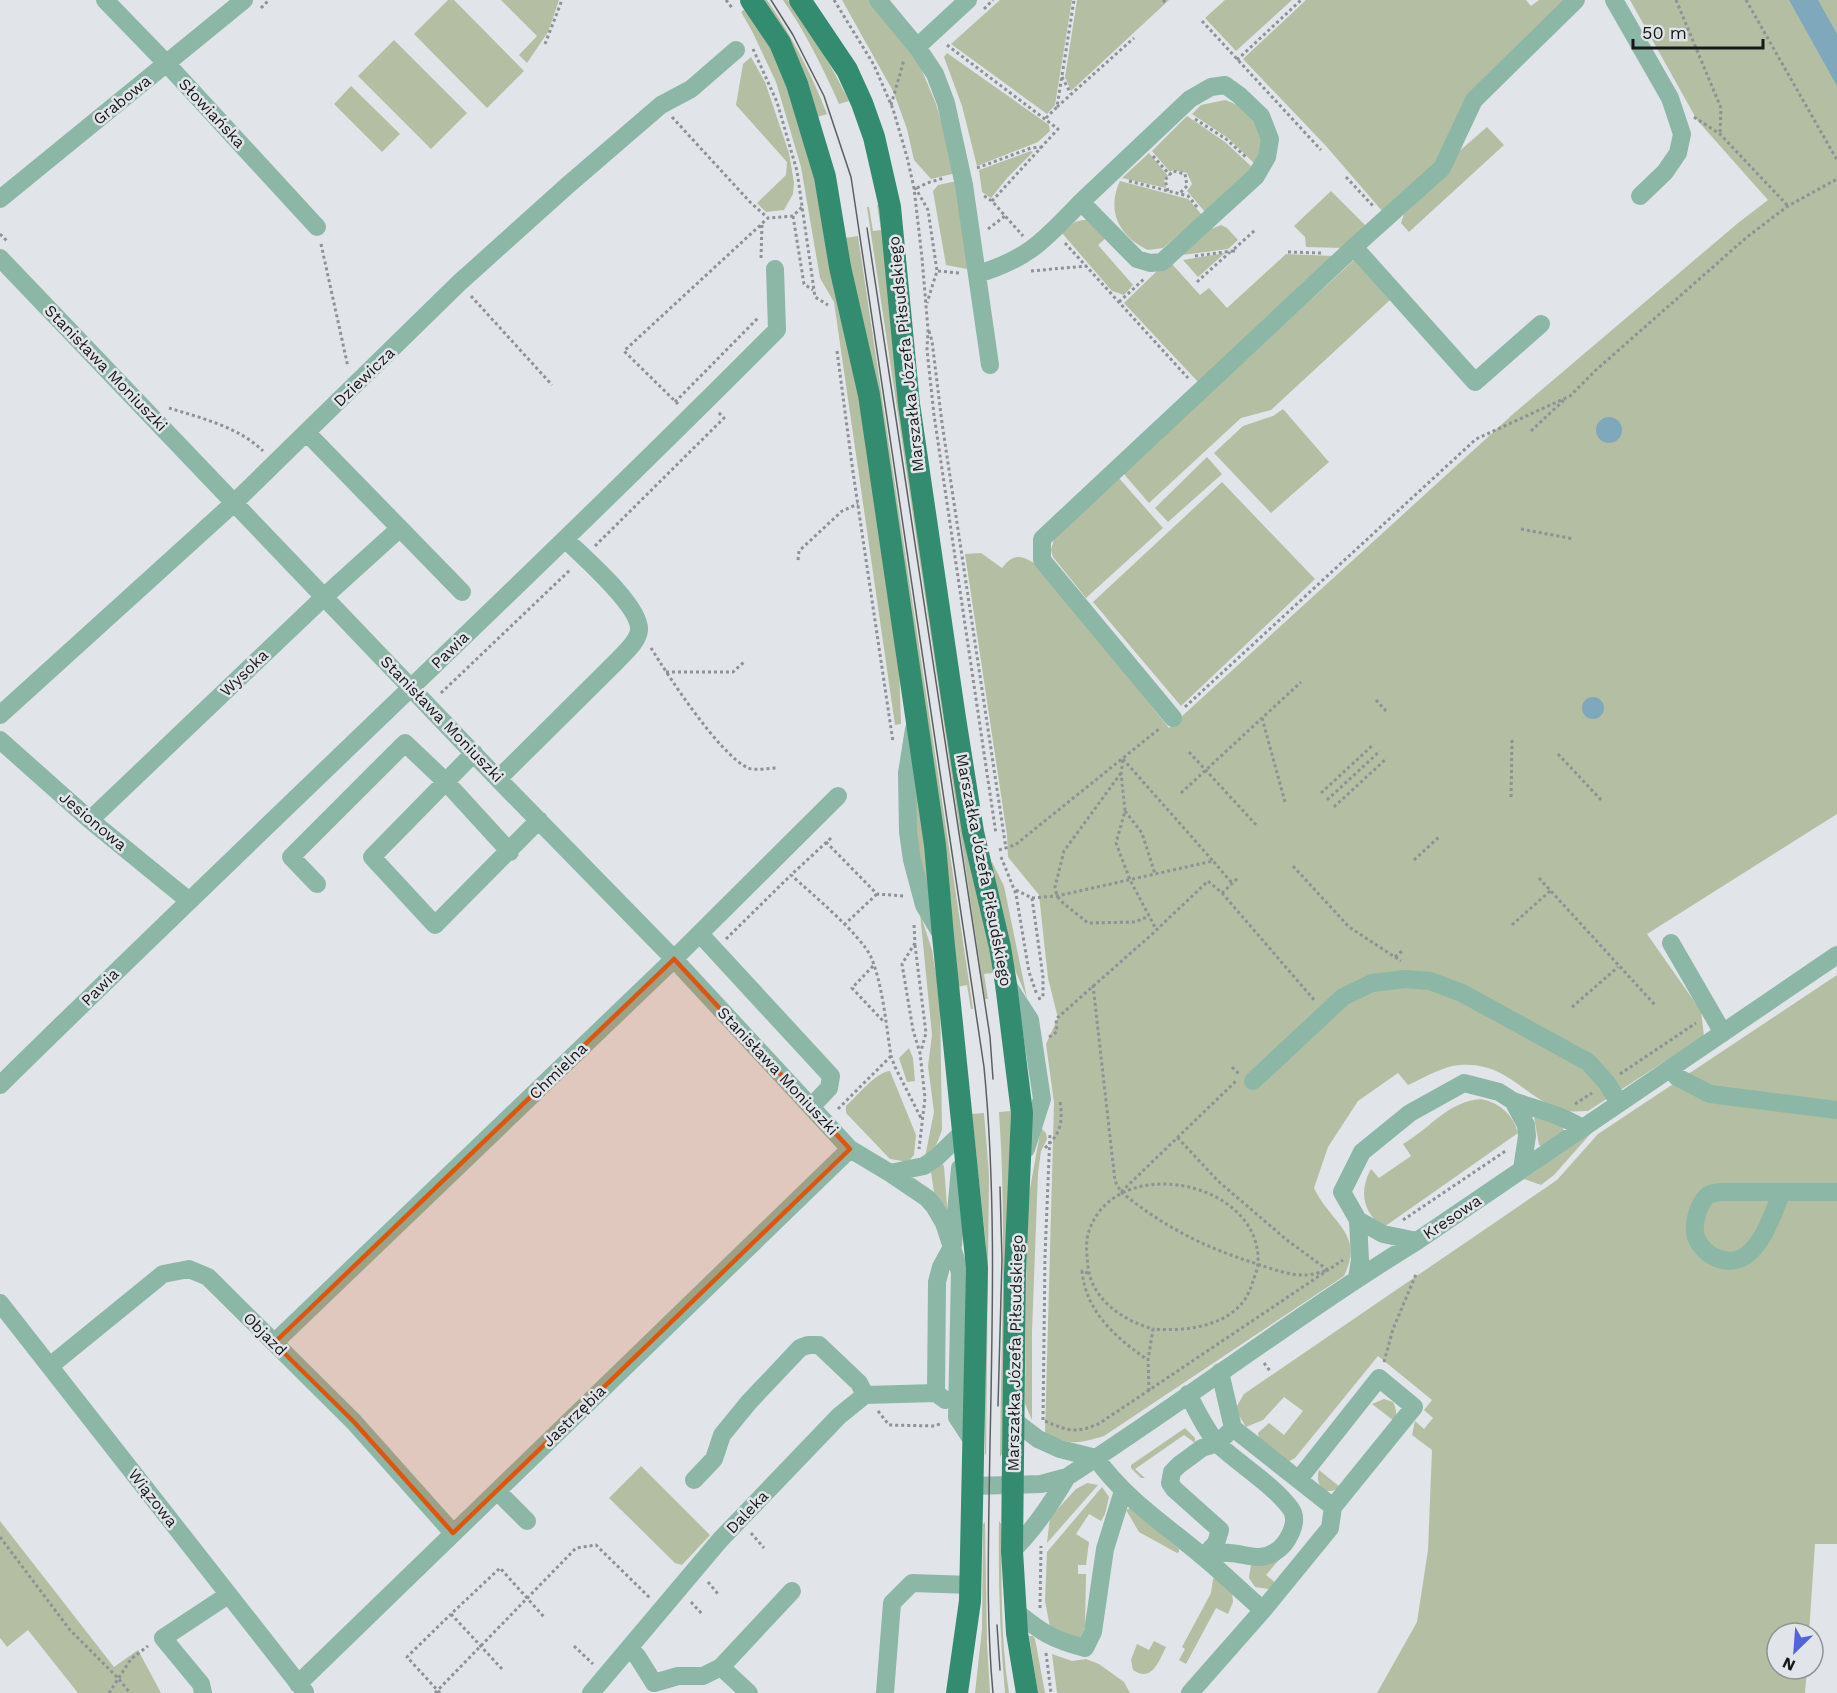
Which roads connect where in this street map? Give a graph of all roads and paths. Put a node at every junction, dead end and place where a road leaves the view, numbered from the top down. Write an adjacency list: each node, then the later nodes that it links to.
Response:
1 (105, 0): 24 (street, Słowiańska)
2 (243, 0): 24 (street, Grabowa)
3 (562, 0): 20 (path)
4 (726, 0): 15 (path)
5 (800, 0): 248 (main road, Marszałka Józefa Piłsudskiego)
6 (834, 0): 29 (path)
7 (878, 0): 21 (street)
8 (993, 0): 16 (path)
9 (1074, 0): 25 (path)
10 (1301, 0): 23 (path)
11 (1576, 0): 62 (street)
12 (1614, 0): 27 (street)
13 (1676, 0): 33 (path)
14 (1746, 0): 37 (path)
15 (743, 7): 213 (main road)
16 (973, 8): 21 (street)
17 (1202, 21): 23 (path)
18 (1134, 38): 26 (path)
19 (954, 39): 32 (path)
20 (545, 44)
21 (914, 44): 29 (path); 67 (street)
22 (744, 47): 28 (street, Dziewicza); 51 (path)
23 (1237, 60): 36 (path)
24 (167, 64): 48 (street, Grabowa); 56 (street, Słowiańska)
25 (1062, 77): 26 (path); 30 (path)
26 (1071, 94): 30 (path)
27 (1670, 98): 33 (path); 47 (street)
28 (662, 105): 53 (path); 69 (street, Dziewicza)
29 (891, 106): 44 (path)
30 (1057, 107): 32 (path)
31 (1180, 108): 34 (street); 39 (path); 39 (street)
32 (1045, 118): 35 (path)
33 (1720, 134): 50 (path)
34 (1143, 144): 40 (path); 41 (street)
35 (1041, 147): 38 (path); 60 (path)
36 (1322, 150)
37 (1837, 160)
38 (975, 169)
39 (1259, 170): 54 (street)
40 (1170, 175): 45 (path); 46 (path)
41 (1109, 176): 45 (path); 49 (street)
42 (1837, 178): 50 (path)
43 (940, 179): 44 (path)
44 (915, 189): 72 (path); 72 (path)
45 (1168, 191): 46 (path)
46 (1179, 194): 54 (path)
47 (1640, 196)
48 (0, 199)
49 (1082, 202): 58 (street); 64 (street)
50 (1788, 206): 82 (path)
51 (802, 207): 52 (path); 70 (path)
52 (793, 216): 53 (path); 70 (path)
53 (768, 218): 55 (path)
54 (1208, 219): 64 (street)
55 (762, 224): 65 (path); 83 (path)
56 (317, 227): 79 (path)
57 (1255, 230): 68 (path)
58 (1053, 231): 60 (street); 66 (path)
59 (0, 234): 61 (path)
60 (1034, 248): 67 (street)
61 (4, 250): 90 (street, Stanisława Moniuszki)
62 (1350, 251): 63 (path); 75 (street); 108 (street)
63 (1288, 252)
64 (1162, 262): 71 (path)
65 (768, 264): 86 (street, Pawia)
66 (1086, 266): 67 (path); 71 (path)
67 (985, 272): 78 (street)
68 (1197, 282)
69 (459, 283): 81 (path); 88 (street, Dziewicza)
70 (814, 291): 73 (path)
71 (1119, 302): 80 (path)
72 (926, 305): 76 (path)
73 (835, 310)
74 (759, 316): 83 (path)
75 (1541, 324)
76 (928, 330): 123 (path); 124 (path)
77 (837, 341): 91 (path)
78 (990, 364)
79 (349, 371)
80 (1182, 372)
81 (552, 386)
82 (1570, 396): 87 (path); 108 (path)
83 (675, 402): 86 (path)
84 (164, 406): 89 (path)
85 (714, 408): 96 (path)
86 (691, 417): 95 (street, Pawia)
87 (1531, 431)
88 (307, 433): 90 (street, Dziewicza); 92 (street)
89 (264, 452)
90 (235, 502): 99 (street, Stanisława Moniuszki); 107 (street, Dziewicza)
91 (858, 504): 97 (path); 113 (path)
92 (399, 529): 98 (street); 99 (street, Wysoka)
93 (1521, 529): 94 (path)
94 (1574, 538)
95 (565, 539): 96 (street); 103 (street, Pawia)
96 (583, 557): 100 (street); 103 (path)
97 (798, 560)
98 (462, 592)
99 (325, 596): 103 (street, Stanisława Moniuszki); 136 (street, Wysoka)
100 (639, 630): 102 (path); 125 (street)
101 (744, 662): 102 (path)
102 (666, 672): 120 (path)
103 (416, 682): 116 (street, Stanisława Moniuszki); 164 (street, Pawia)
104 (1301, 682): 109 (path)
105 (1376, 700): 106 (path)
106 (1386, 711)
107 (0, 715)
108 (1173, 718): 118 (path)
109 (1262, 718): 121 (path); 132 (path)
110 (0, 740): 136 (street, Jesionowa)
111 (1512, 740): 130 (path)
112 (1374, 744): 128 (path)
113 (894, 747)
114 (1380, 751): 131 (path)
115 (1189, 752): 121 (path)
116 (474, 753): 125 (street, Stanisława Moniuszki); 126 (street)
117 (1558, 754): 133 (path)
118 (1123, 759): 122 (path); 144 (path); 148 (path)
119 (1388, 759): 134 (path)
120 (776, 768)
121 (1206, 770): 127 (path); 138 (path)
122 (1121, 773): 135 (path); 161 (path)
123 (995, 775): 124 (path); 144 (path)
124 (987, 777): 141 (path)
125 (498, 779): 137 (street, Stanisława Moniuszki)
126 (446, 782): 146 (street); 146 (street); 156 (street)
127 (1180, 793)
128 (1321, 793)
129 (838, 796): 170 (street, Chmielna)
130 (1511, 797)
131 (1327, 800)
132 (1285, 802)
133 (1603, 802)
134 (1334, 807)
135 (1125, 811): 150 (path); 154 (path)
136 (90, 820): 164 (street, Jesionowa)
137 (539, 820): 146 (street); 176 (street, Stanisława Moniuszki)
138 (1258, 827)
139 (1439, 837): 147 (path)
140 (831, 838): 142 (path)
141 (996, 838)
142 (825, 842): 151 (path); 160 (path)
143 (997, 844): 145 (path)
144 (1006, 849): 145 (path)
145 (999, 850): 157 (path)
146 (510, 852)
147 (1414, 860)
148 (1213, 861): 150 (path); 155 (path)
149 (1293, 866): 175 (path)
150 (1155, 874): 154 (path)
151 (791, 875): 167 (path); 170 (path)
152 (1239, 877): 155 (path)
153 (1539, 879): 158 (path)
154 (1130, 880): 161 (path); 165 (path)
155 (1232, 883): 159 (path)
156 (317, 884)
157 (1015, 889): 163 (path); 181 (path)
158 (1550, 891): 168 (path); 178 (path)
159 (1222, 893): 169 (path); 182 (path)
160 (877, 894): 162 (path); 167 (path)
161 (1057, 896): 163 (path); 165 (path)
162 (912, 897)
163 (1032, 898): 181 (path)
164 (188, 900): 200 (street, Pawia)
165 (1149, 916): 169 (path)
166 (914, 920): 171 (path)
167 (844, 925): 177 (path)
168 (1512, 925)
169 (1157, 929): 180 (path)
170 (705, 940): 176 (street, Chmielna); 204 (street)
171 (915, 943): 189 (path); 194 (path)
172 (1671, 943): 186 (street)
173 (1402, 951): 175 (path)
174 (1837, 955): 190 (street, Kresowa)
175 (1395, 957): 179 (path)
176 (674, 959): 204 (street, Stanisława Moniuszki); 238 (street, Chmielna)
177 (873, 966): 187 (path); 187 (path)
178 (1618, 967): 183 (path); 185 (path)
179 (1415, 980): 198 (street); 199 (street)
180 (1093, 985): 191 (path); 222 (path)
181 (1038, 999): 184 (path)
182 (1319, 1005)
183 (1655, 1005)
184 (1042, 1007)
185 (1572, 1007)
186 (1712, 1015): 190 (street); 199 (path)
187 (885, 1023): 195 (path)
188 (1049, 1024): 191 (path)
189 (913, 1030)
190 (1723, 1033): 197 (street, Kresowa)
191 (1051, 1036): 192 (path); 193 (path)
192 (1043, 1042)
193 (1052, 1045)
194 (921, 1053)
195 (891, 1056): 205 (path); 211 (path)
196 (1232, 1067): 198 (path)
197 (1671, 1068): 203 (street, Kresowa); 206 (street)
198 (1247, 1076): 215 (path)
199 (1607, 1083): 203 (street); 209 (path)
200 (0, 1085)
201 (1060, 1099): 208 (path)
202 (1513, 1101): 209 (street); 214 (street); 226 (street)
203 (1619, 1103): 212 (street, Kresowa)
204 (811, 1107): 217 (street, Stanisława Moniuszki)
205 (838, 1109)
206 (1837, 1110)
207 (1056, 1111): 208 (path)
208 (1062, 1115): 210 (path); 216 (path)
209 (1556, 1116): 212 (street)
210 (1068, 1118)
211 (922, 1120)
212 (1582, 1128): 219 (street, Kresowa)
213 (964, 1131): 220 (street); 229 (street); 250 (main road)
214 (1527, 1136): 219 (street); 227 (path)
215 (1177, 1137): 222 (path); 224 (path)
216 (1050, 1143): 218 (path); 243 (path)
217 (850, 1149): 220 (street, Stanisława Moniuszki); 258 (street, Jastrzębia)
218 (1042, 1154)
219 (1522, 1169): 228 (street, Kresowa)
220 (890, 1173): 229 (street, Stanisława Moniuszki)
221 (1837, 1191): 223 (street)
222 (1121, 1192): 225 (path); 231 (path); 234 (path)
223 (1782, 1192): 223 (street)
224 (1236, 1197): 225 (path); 232 (path)
225 (1230, 1205): 231 (path)
226 (1358, 1220): 227 (street); 230 (street)
227 (1383, 1234): 228 (street)
228 (1417, 1240): 235 (street, Kresowa)
229 (953, 1245): 244 (street); 247 (street)
230 (1360, 1249): 232 (path); 235 (street)
231 (1258, 1264): 232 (path); 237 (path)
232 (1328, 1270): 243 (path)
233 (1417, 1272): 242 (path)
234 (1089, 1274): 237 (path); 239 (path)
235 (1357, 1278): 241 (street, Kresowa)
236 (0, 1303): 240 (street, Wiązowa)
237 (1154, 1329): 239 (path)
238 (274, 1343): 240 (street, Objazd); 264 (street, Objazd)
239 (1148, 1360): 243 (path)
240 (50, 1366): 275 (street, Wiązowa)
241 (1220, 1372): 245 (street, Kresowa); 249 (street)
242 (1379, 1378): 254 (street); 260 (street)
243 (1149, 1391)
244 (936, 1393): 246 (street); 247 (street)
245 (1188, 1394): 251 (street); 252 (street, Kresowa)
246 (868, 1400): 247 (path); 255 (street); 288 (street, Daleka)
247 (951, 1419): 250 (street)
248 (1013, 1420): 252 (street); 256 (main road, Marszałka Józefa Piłsudskiego)
249 (1233, 1428): 251 (street); 254 (street)
250 (974, 1443): 257 (main road)
251 (1218, 1443): 268 (street); 269 (street)
252 (1096, 1458): 253 (street, Kresowa); 259 (street)
253 (1067, 1476): 256 (street); 261 (street)
254 (1299, 1479): 260 (street)
255 (694, 1480)
256 (1012, 1485): 257 (street); 267 (main road, Marszałka Józefa Piłsudskiego)
257 (973, 1486): 271 (main road)
258 (497, 1491): 262 (street); 264 (street, Jastrzębia)
259 (1123, 1491): 268 (street); 284 (street)
260 (1333, 1507): 279 (street)
261 (1043, 1514): 267 (street); 284 (path)
262 (527, 1521)
263 (746, 1527): 266 (path)
264 (453, 1533): 293 (street, Jastrzębia)
265 (0, 1537): 292 (path)
266 (764, 1548)
267 (1012, 1551): 280 (main road, Marszałka Józefa Piłsudskiego)
268 (1203, 1557): 269 (street); 272 (street)
269 (1246, 1557): 272 (street)
270 (702, 1576): 274 (path)
271 (971, 1584): 301 (street); 302 (main road)
272 (1240, 1590): 279 (street)
273 (792, 1591): 290 (street)
274 (718, 1594)
275 (228, 1595): 285 (street); 293 (street, Wiązowa)
276 (686, 1596): 282 (path)
277 (527, 1598): 278 (path); 281 (path); 283 (path); 286 (path)
278 (656, 1604)
279 (1263, 1610): 305 (street)
280 (1016, 1611): 284 (street); 303 (main road, Marszałka Józefa Piłsudskiego)
281 (451, 1614): 286 (path); 295 (path)
282 (702, 1615)
283 (545, 1618)
284 (1044, 1634): 304 (path)
285 (163, 1638): 292 (path); 298 (street)
286 (481, 1644): 291 (path); 295 (path)
287 (574, 1646): 289 (path)
288 (629, 1649): 294 (street); 299 (street, Daleka)
289 (594, 1665)
290 (721, 1667): 294 (street); 300 (street)
291 (502, 1669)
292 (118, 1678): 296 (path); 297 (path)
293 (302, 1688)
294 (656, 1688)
295 (438, 1692)
296 (110, 1693)
297 (130, 1693)
298 (203, 1693)
299 (591, 1693)
300 (749, 1693)
301 (885, 1693)
302 (957, 1693)
303 (1027, 1693)
304 (1051, 1693)
305 (1190, 1693)

